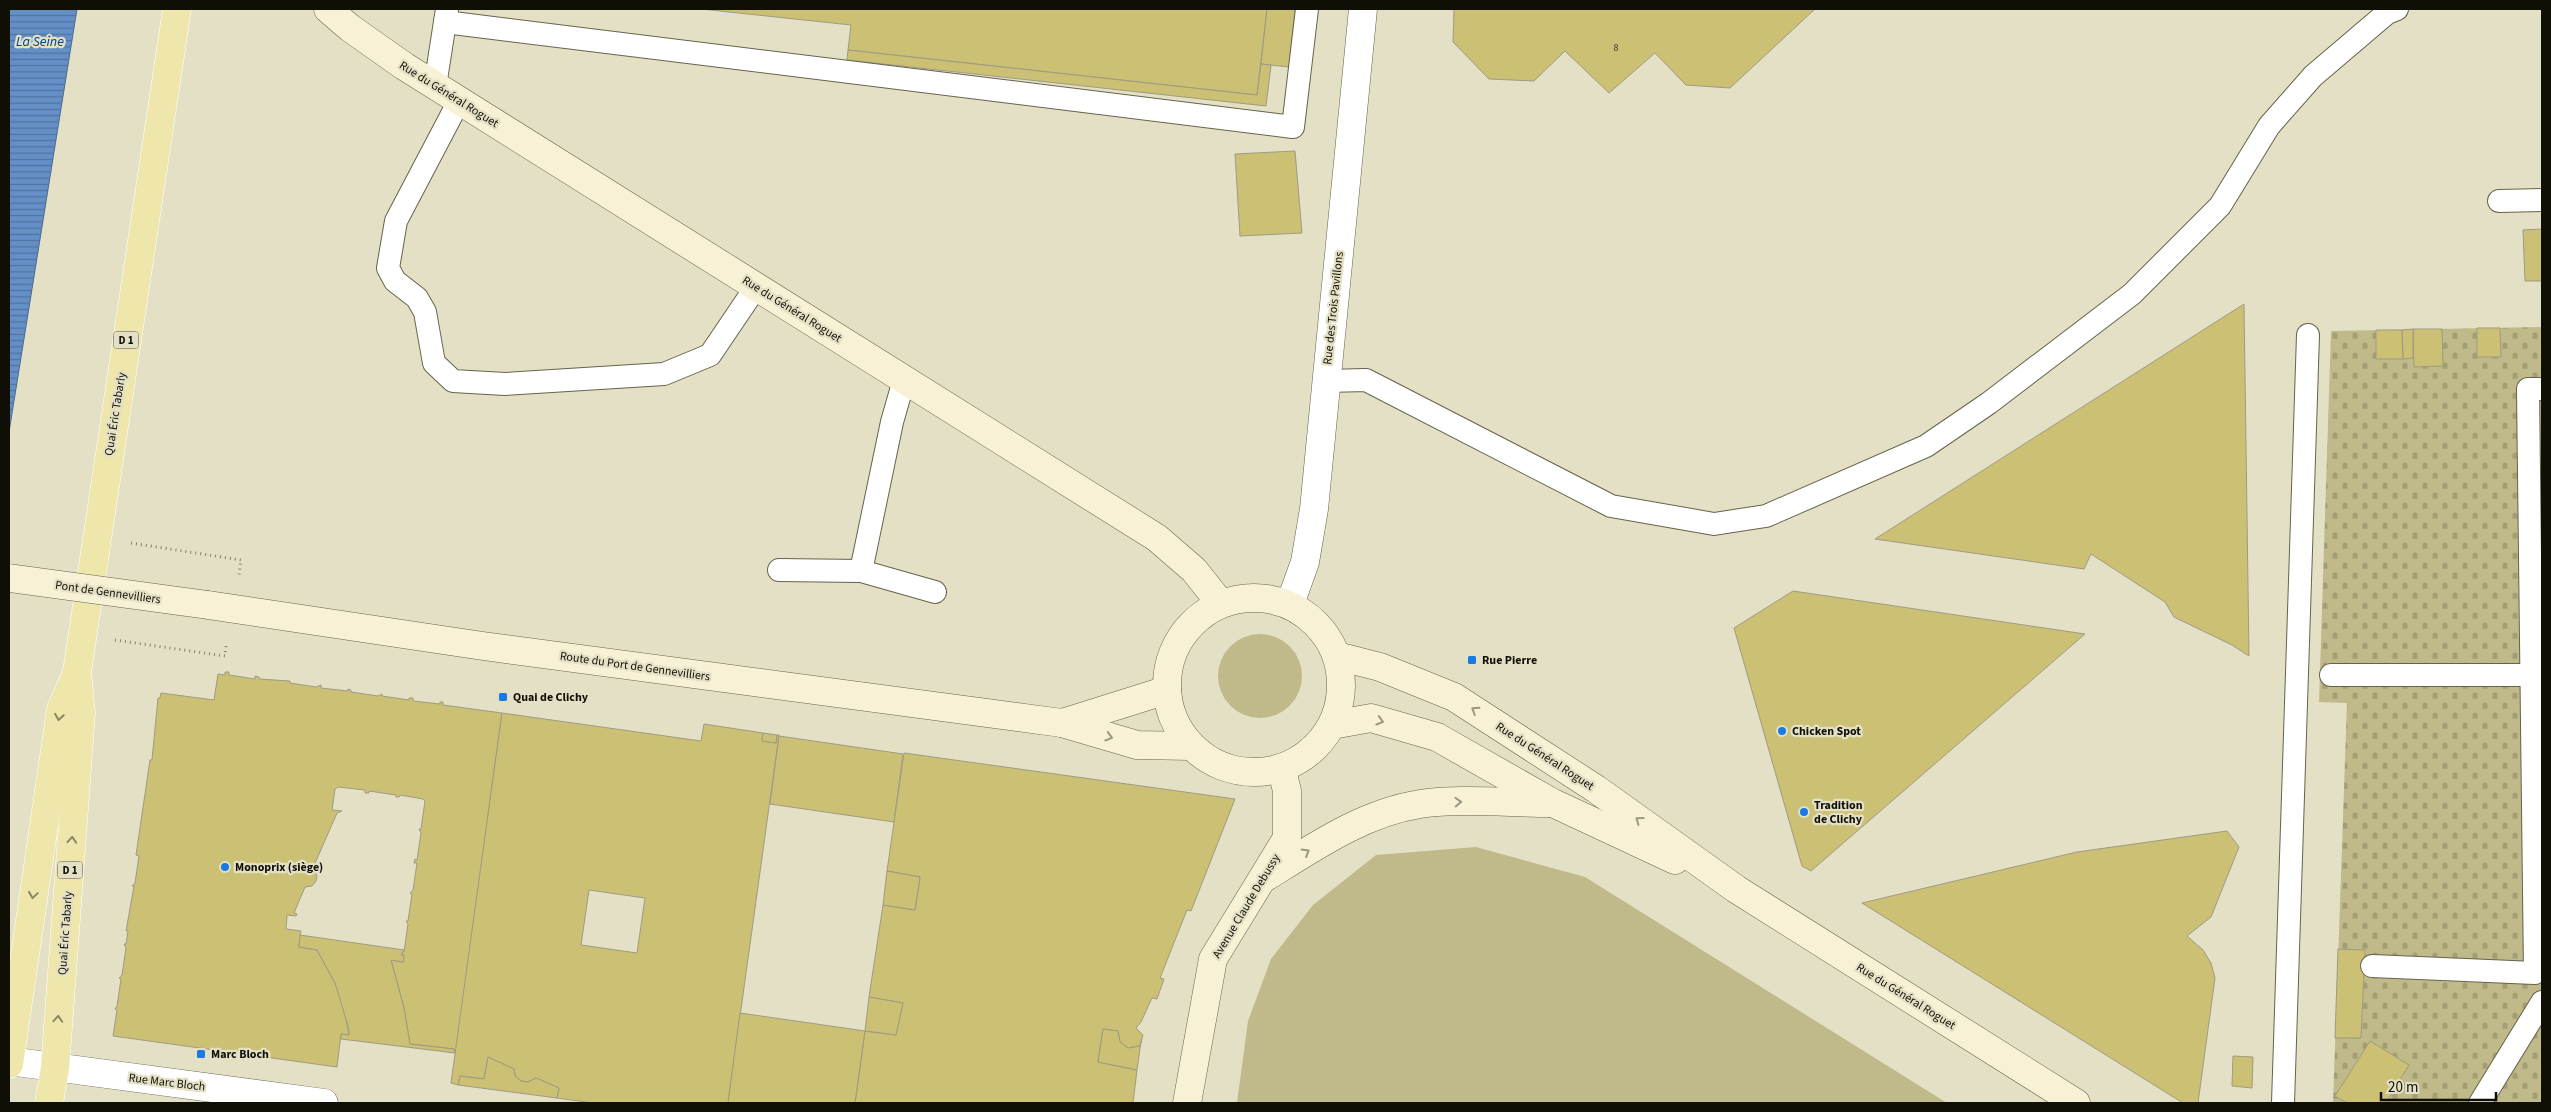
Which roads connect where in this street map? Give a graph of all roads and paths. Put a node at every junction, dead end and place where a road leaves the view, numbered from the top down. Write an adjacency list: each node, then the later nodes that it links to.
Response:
1 (176, 9): 18 (main road, Quai Éric Tabarly / D 1)
2 (312, 9): 8 (main road, Rue du Général Roguet)
3 (328, 9): 8 (main road, Rue du Général Roguet)
4 (1307, 9): 7 (lane)
5 (1363, 9): 16 (street, Rue des Trois Pavillons)
6 (2397, 9): 16 (lane)
7 (446, 16): 9 (lane)
8 (350, 28): 9 (main road, Rue du Général Roguet)
9 (435, 86): 10 (main road, Rue du Général Roguet)
10 (459, 101): 13 (main road, Rue du Général Roguet); 13 (lane)
11 (2542, 200): 12 (lane)
12 (2499, 201)
13 (756, 287): 15 (main road, Rue du Général Roguet)
14 (2308, 335): 50 (lane)
15 (904, 380): 20 (lane); 24 (main road, Rue du Général Roguet)
16 (1326, 381): 25 (street, Rue des Trois Pavillons)
17 (2542, 389): 32 (lane)
18 (96, 538): 21 (path); 27 (main road, Quai Éric Tabarly / D 1)
19 (779, 570): 20 (lane)
20 (861, 571): 23 (lane)
21 (238, 577)
22 (9, 578): 26 (main road, Pont de Gennevilliers, bridge)
23 (935, 592)
24 (1221, 604): 25 (main road); 33 (main road)
25 (1290, 604): 29 (main road)
26 (208, 606): 34 (main road, Route du Port de Gennevilliers)
27 (83, 636): 28 (path); 30 (main road, Quai Éric Tabarly / D 1)
28 (226, 646)
29 (1337, 656): 35 (main road); 40 (main road, Rue du Général Roguet, one-way to 29)
30 (78, 672): 44 (main road, Quai Éric Tabarly / D 1, one-way to 44); 45 (main road, Quai Éric Tabarly / D 1, one-way to 30)
31 (2331, 675): 32 (lane)
32 (2532, 675): 42 (lane)
33 (1167, 690): 34 (main road, Route du Port de Gennevilliers); 36 (main road)
34 (1062, 723): 36 (main road, Route du Port de Gennevilliers, one-way to 36)
35 (1332, 725): 37 (main road); 38 (main road, Rue du Général Roguet, one-way to 38)
36 (1191, 746): 37 (main road)
37 (1282, 770): 39 (main road, Avenue Claude Debussy)
38 (1553, 804): 39 (main road, one-way to 38); 40 (main road, Rue du Général Roguet)
39 (1264, 877): 48 (main road, Avenue Claude Debussy)
40 (1736, 889): 49 (main road, Rue du Général Roguet)
41 (2372, 966): 42 (lane)
42 (2538, 974)
43 (2542, 1002): 51 (lane)
44 (9, 1062): 45 (street, Rue Marc Bloch)
45 (55, 1068): 46 (main road, Quai Éric Tabarly / D 1); 47 (street, Rue Marc Bloch)
46 (49, 1103)
47 (324, 1103)
48 (1187, 1103)
49 (2076, 1103)
50 (2283, 1103)
51 (2480, 1103)

